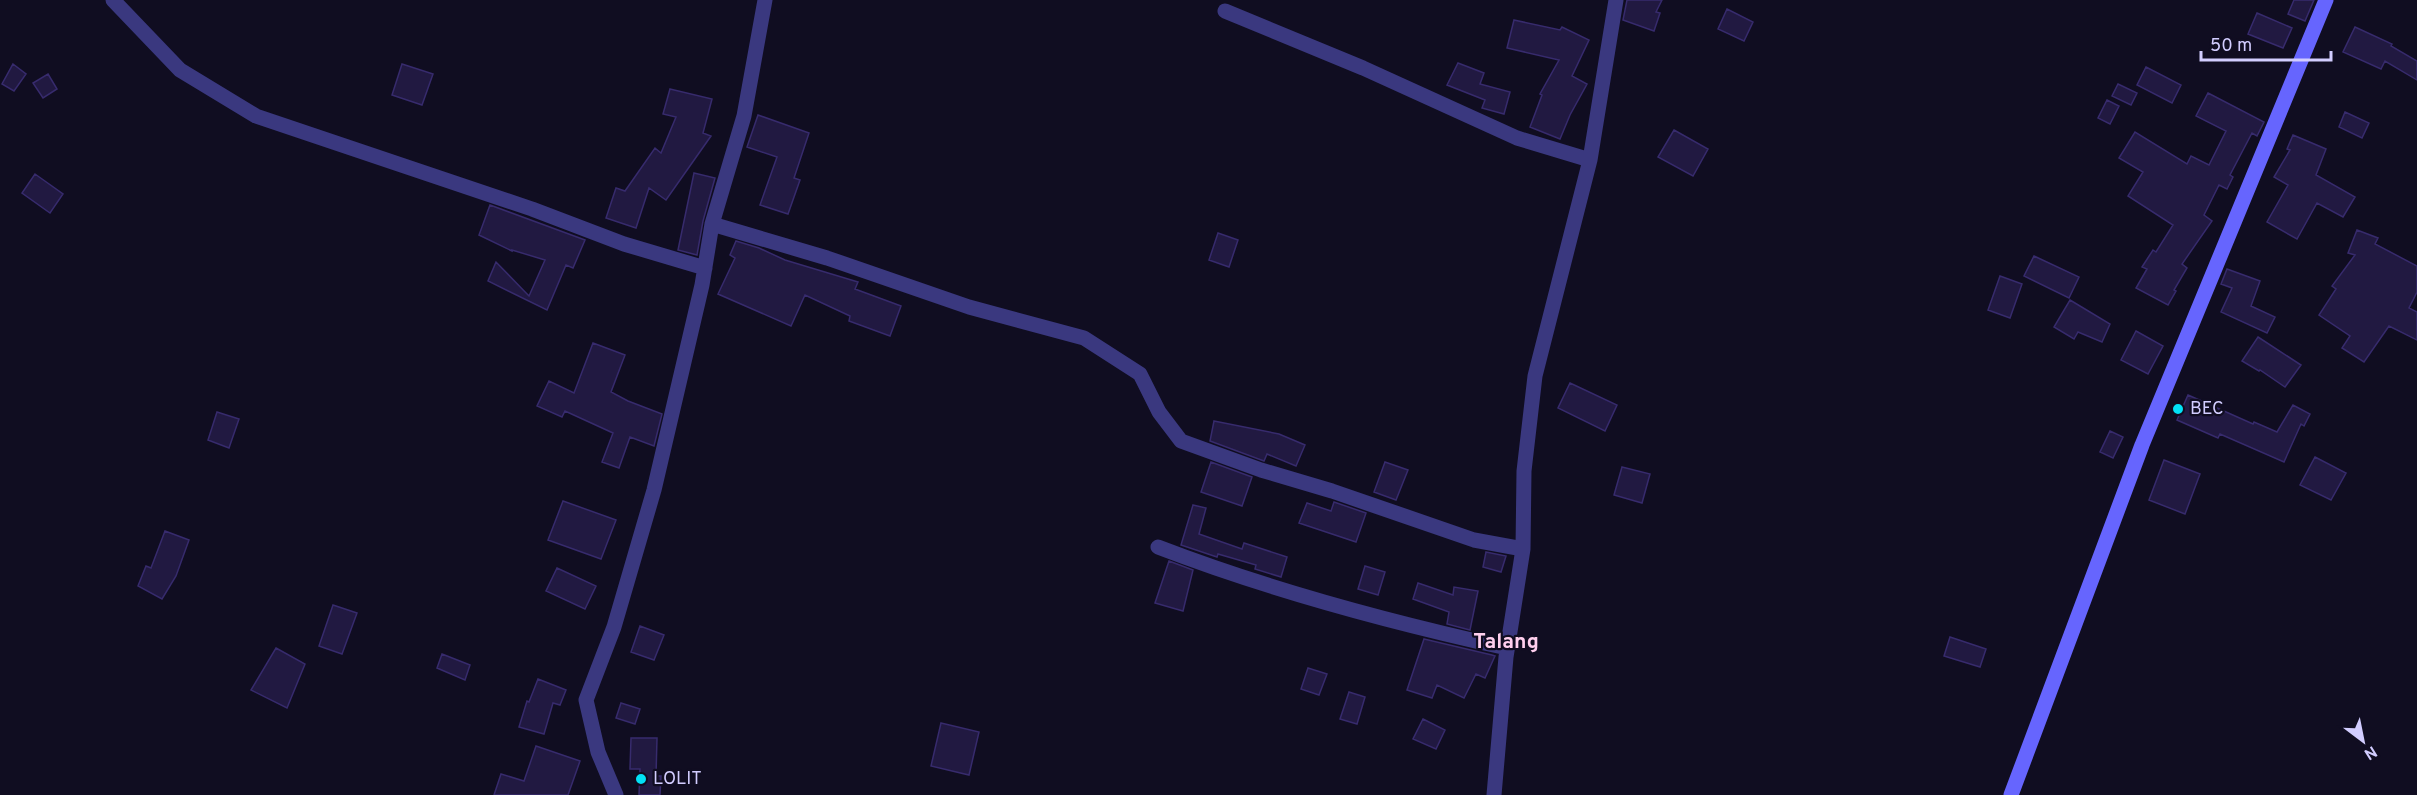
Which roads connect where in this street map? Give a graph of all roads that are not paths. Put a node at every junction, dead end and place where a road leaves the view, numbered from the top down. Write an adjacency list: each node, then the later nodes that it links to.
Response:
1 (113, 0): 8 (street)
2 (765, 0): 7 (street)
3 (1616, 0): 6 (street)
4 (2326, 0): 14 (street)
5 (1225, 11): 6 (street)
6 (1590, 160): 10 (street)
7 (712, 224): 8 (street); 10 (street)
8 (705, 268): 12 (street)
9 (1158, 547): 11 (street)
10 (1523, 549): 11 (street)
11 (1507, 648): 13 (street)
12 (616, 795)
13 (1494, 795)
14 (2011, 795)

